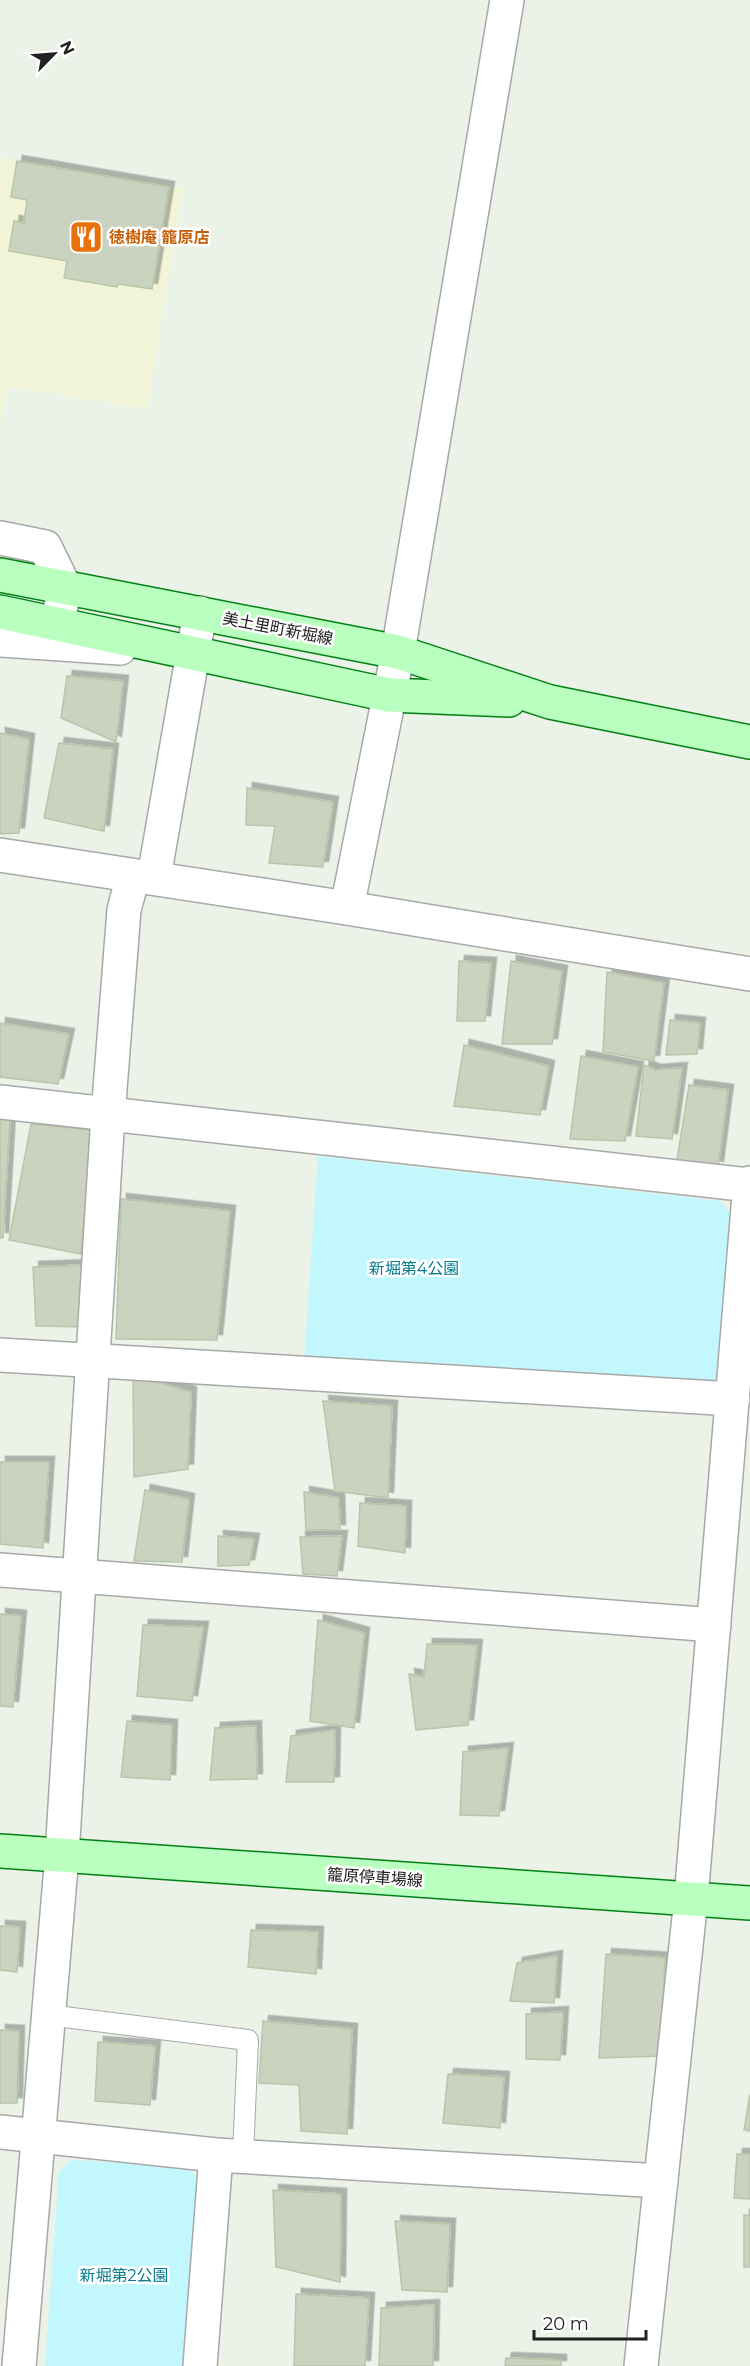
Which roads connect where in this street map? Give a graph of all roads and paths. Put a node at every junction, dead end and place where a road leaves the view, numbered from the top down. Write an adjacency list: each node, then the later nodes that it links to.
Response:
1 (507, 0): 9 (street)
2 (0, 538): 4 (street)
3 (0, 575): 4 (main road, 美土里町新堀線)
4 (65, 588): 6 (main road, 美土里町新堀線); 7 (street)
5 (0, 612): 7 (main road, 美土里町新堀線)
6 (200, 613): 9 (main road, 美土里町新堀線); 10 (street)
7 (57, 624): 10 (main road, 美土里町新堀線)
8 (0, 640): 10 (street)
9 (398, 652): 11 (street); 12 (main road, 美土里町新堀線)
10 (194, 653): 11 (main road, 美土里町新堀線); 15 (street)
11 (389, 694): 12 (main road, 美土里町新堀線); 16 (street)
12 (550, 702): 13 (main road, 美土里町新堀線)
13 (750, 742)
14 (0, 855): 15 (street)
15 (144, 877): 16 (street); 19 (street)
16 (347, 908): 17 (street)
17 (750, 974)
18 (0, 1102): 19 (street)
19 (108, 1115): 20 (street); 22 (street)
20 (750, 1184): 23 (street)
21 (0, 1355): 22 (street)
22 (93, 1362): 23 (street); 25 (street)
23 (733, 1399): 26 (street)
24 (0, 1570): 25 (street)
25 (81, 1575): 26 (street); 28 (street)
26 (714, 1625): 29 (street)
27 (0, 1851): 28 (main road, 籠原停車場線)
28 (62, 1855): 29 (main road, 籠原停車場線); 31 (street)
29 (691, 1899): 30 (main road, 籠原停車場線); 35 (street)
30 (750, 1903)
31 (48, 2015): 33 (street); 34 (lane)
32 (0, 2132): 33 (street)
33 (38, 2134): 34 (street); 36 (street)
34 (229, 2155): 35 (street); 37 (street)
35 (661, 2181): 38 (street)
36 (19, 2366)
37 (200, 2366)
38 (641, 2366)

